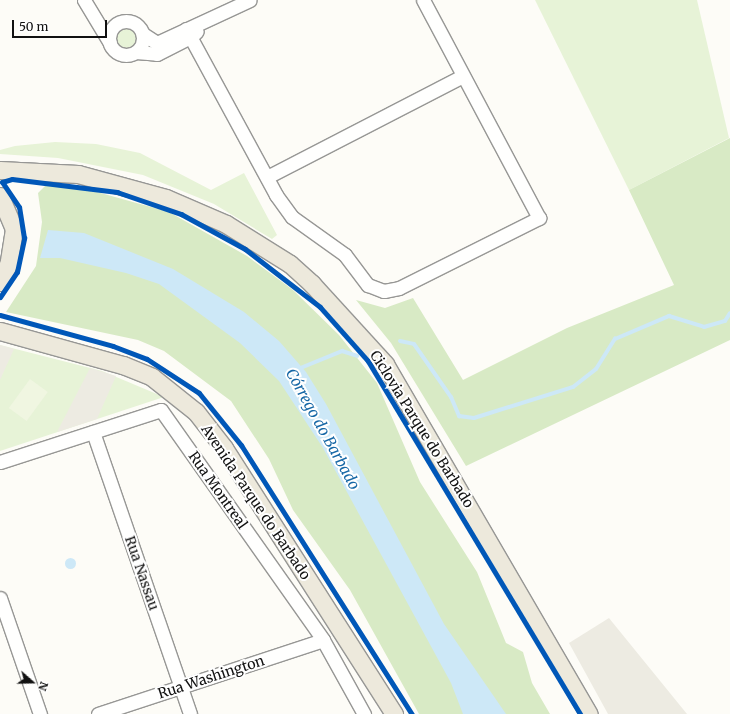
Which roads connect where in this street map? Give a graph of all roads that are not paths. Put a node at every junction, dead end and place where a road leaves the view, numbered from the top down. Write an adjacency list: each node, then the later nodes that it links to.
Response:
1 (84, 0): 4 (street)
2 (250, 0): 6 (street)
3 (423, 0): 10 (street)
4 (95, 21): 5 (street); 8 (street)
5 (116, 25): 7 (street); 8 (street)
6 (189, 33): 7 (street); 9 (street); 12 (street)
7 (143, 34): 9 (street)
8 (110, 43): 9 (street)
9 (136, 52)
10 (463, 76): 12 (street); 12 (street)
11 (0, 170): 26 (main road)
12 (267, 177)
13 (0, 196): 14 (main road)
14 (0, 282)
15 (0, 330): 25 (main road, Avenida Parque do Barbado)
16 (93, 432): 17 (street, Rua Montreal); 19 (street, Rua Montreal); 20 (street, Rua Nassau)
17 (0, 462)
18 (0, 598): 21 (street)
19 (323, 640): 20 (street, Rua Washington); 24 (street, Rua Montreal)
20 (181, 687): 22 (street, Rua Washington); 23 (street, Rua Nassau)
21 (40, 714)
22 (98, 714)
23 (190, 714)
24 (364, 714)
25 (394, 714)
26 (589, 714)

